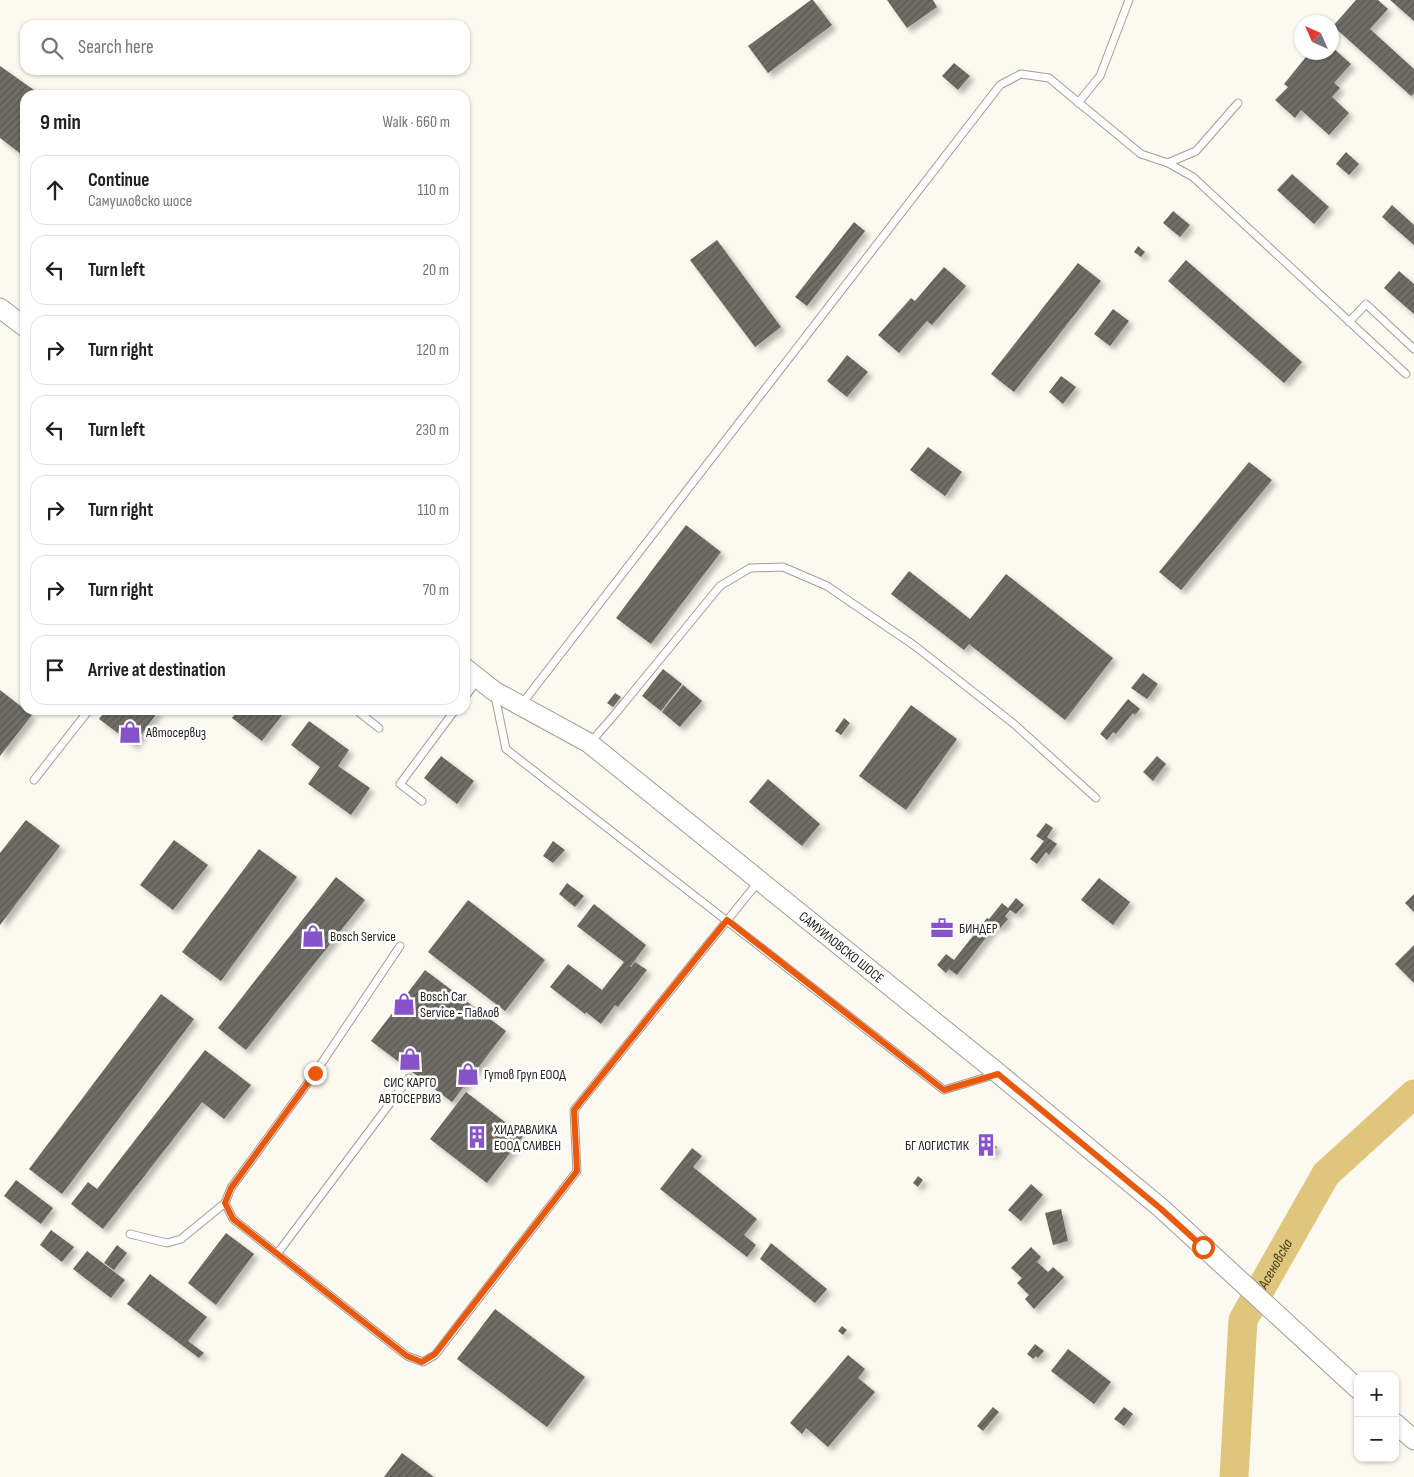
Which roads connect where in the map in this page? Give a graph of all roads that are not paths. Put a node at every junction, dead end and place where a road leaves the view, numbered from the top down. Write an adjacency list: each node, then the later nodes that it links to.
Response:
1 (1129, 0): 2 (lane)
2 (1078, 103): 4 (lane); 12 (lane)
3 (1238, 103): 4 (lane)
4 (1168, 162): 6 (lane)
5 (0, 308): 7 (street)
6 (1349, 322): 8 (lane); 9 (lane)
7 (20, 323)
8 (1414, 349)
9 (1406, 374)
10 (472, 674): 11 (street, САМУИЛОВСКО ШОСЕ)
11 (494, 691): 12 (street, САМУИЛОВСКО ШОСЕ); 22 (lane)
12 (521, 706): 17 (street, САМУИЛОВСКО ШОСЕ)
13 (85, 715): 18 (lane)
14 (362, 715): 16 (lane)
15 (451, 715): 20 (lane)
16 (379, 728)
17 (590, 743): 19 (lane); 21 (street, САМУИЛОВСКО ШОСЕ)
18 (34, 780)
19 (1096, 798)
20 (422, 801)
21 (759, 881): 22 (lane); 24 (street, САМУИЛОВСКО ШОСЕ)
22 (727, 920): 24 (lane); 28 (lane)
23 (400, 946): 26 (lane)
24 (998, 1074): 29 (street, САМУИЛОВСКО ШОСЕ)
25 (409, 1078): 28 (lane)
26 (225, 1203): 27 (lane); 28 (lane)
27 (130, 1234)
28 (277, 1254)
29 (1354, 1384)
30 (1399, 1427): 31 (street)
31 (1414, 1440)

